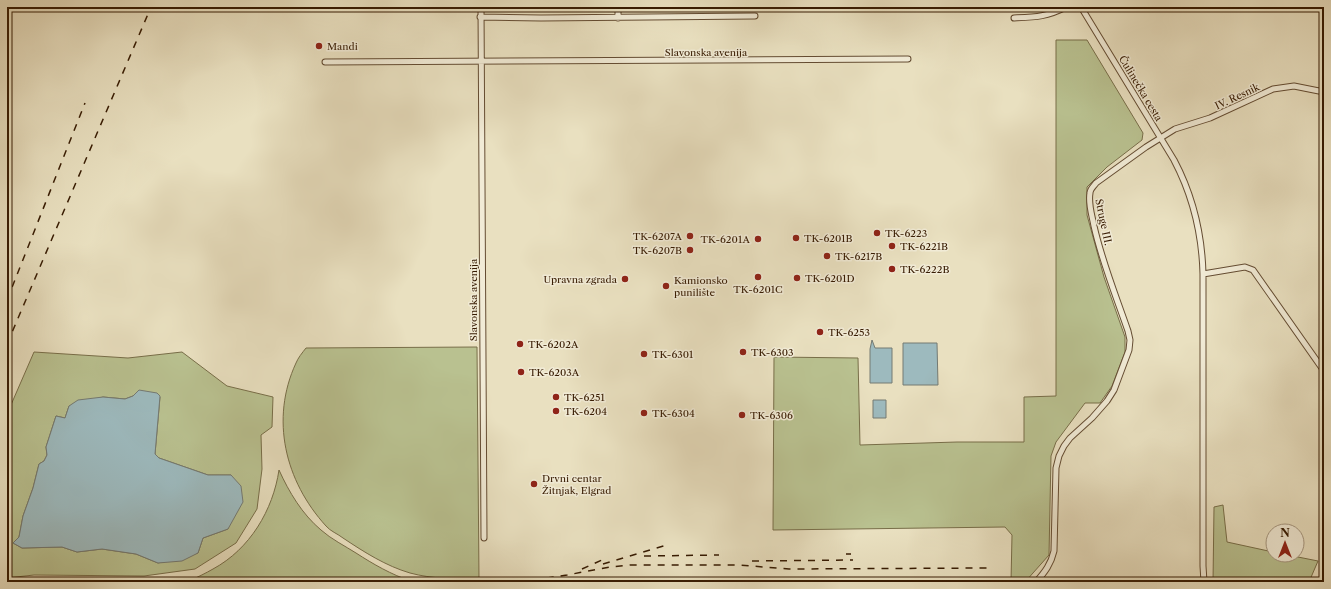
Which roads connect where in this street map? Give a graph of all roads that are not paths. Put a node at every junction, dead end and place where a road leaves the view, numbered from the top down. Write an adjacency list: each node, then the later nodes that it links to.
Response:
1 (481, 7): 6 (street, Slavonska avenija)
2 (618, 7): 7 (street)
3 (1066, 7): 8 (street)
4 (1081, 7): 13 (street, Čulinečka cesta)
5 (755, 16): 7 (street)
6 (480, 17): 7 (street); 11 (street, Slavonska avenija)
7 (618, 18)
8 (1014, 18)
9 (908, 59): 11 (street, Slavonska avenija)
10 (325, 62): 11 (street, Slavonska avenija)
11 (481, 62): 16 (street, Slavonska avenija)
12 (1324, 92): 13 (street, IV. Resnik)
13 (1161, 139): 14 (street, Čulinečka cesta); 17 (street, Struge III.)
14 (1203, 274): 15 (street); 18 (street, Čulinečka cesta)
15 (1324, 371)
16 (484, 538)
17 (1036, 582)
18 (1204, 582)

